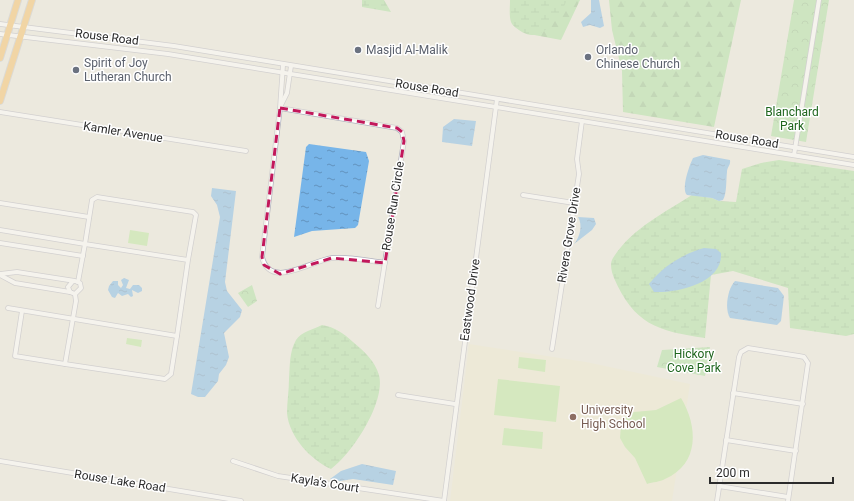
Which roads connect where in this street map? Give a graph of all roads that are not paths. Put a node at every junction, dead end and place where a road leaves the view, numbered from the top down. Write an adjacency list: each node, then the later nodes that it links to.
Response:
1 (18, 0): 5 (highway)
2 (32, 0): 6 (highway)
3 (819, 0): 23 (street)
4 (0, 24): 5 (street, Rouse Road)
5 (10, 25): 6 (street, Rouse Road); 8 (highway)
6 (23, 27): 9 (highway); 11 (street, Rouse Road)
7 (0, 34): 8 (street, Rouse Road)
8 (7, 35): 9 (street, Rouse Road); 10 (highway)
9 (20, 36): 13 (street, Rouse Road); 18 (highway)
10 (0, 58)
11 (284, 65): 12 (street, Rouse Road); 13 (street, Rouse Run Circle)
12 (291, 66): 14 (street, Rouse Run Circle); 17 (street, Rouse Road)
13 (282, 73): 14 (street, Rouse Road); 15 (street, Rouse Run Circle)
14 (290, 74): 16 (street, Rouse Run Circle); 20 (street, Rouse Road)
15 (280, 92): 16 (street); 19 (street, Rouse Run Circle)
16 (287, 93): 19 (street, Rouse Run Circle)
17 (497, 99): 20 (street, Eastwood Drive); 23 (street, Rouse Road)
18 (0, 101)
19 (280, 108): 37 (street, Rouse Run Circle); 37 (street, Rouse Run Circle)
20 (496, 108): 22 (street, Rouse Road); 52 (street, Eastwood Drive)
21 (0, 112): 24 (street, Kamler Avenue)
22 (582, 121): 25 (street, Rouse Road); 30 (street, Rivera Grove Drive)
23 (796, 147): 25 (street); 26 (street, Rouse Road)
24 (246, 151)
25 (794, 156): 27 (street, Rouse Road)
26 (854, 157)
27 (854, 165)
28 (523, 194): 30 (street)
29 (0, 203): 31 (street)
30 (574, 203): 48 (street, Rivera Grove Drive)
31 (89, 217): 34 (street); 36 (street)
32 (0, 230): 34 (street)
33 (0, 243): 35 (street)
34 (85, 244): 35 (street); 36 (street)
35 (83, 256): 40 (street)
36 (188, 260): 47 (street)
37 (385, 263): 43 (street)
38 (0, 275): 39 (street); 41 (street)
39 (73, 281): 40 (street); 41 (street)
40 (78, 282): 42 (street)
41 (70, 292): 42 (street)
42 (75, 294): 46 (street)
43 (378, 306)
44 (8, 308): 45 (street)
45 (22, 311): 46 (street); 49 (street)
46 (72, 319): 47 (street); 49 (street)
47 (177, 336): 49 (street)
48 (552, 349)
49 (65, 364)
50 (734, 393): 53 (street); 53 (street); 54 (street)
51 (398, 395): 52 (street)
52 (456, 404): 61 (street, Eastwood Drive)
53 (803, 404): 55 (street)
54 (726, 440): 55 (street); 58 (street)
55 (796, 451): 59 (street)
56 (0, 461): 60 (street, Rouse Lake Road)
57 (233, 461): 61 (street, Kayla's Court)
58 (719, 486): 59 (street); 62 (street)
59 (788, 499)
60 (241, 501)
61 (444, 501)
62 (717, 501)

